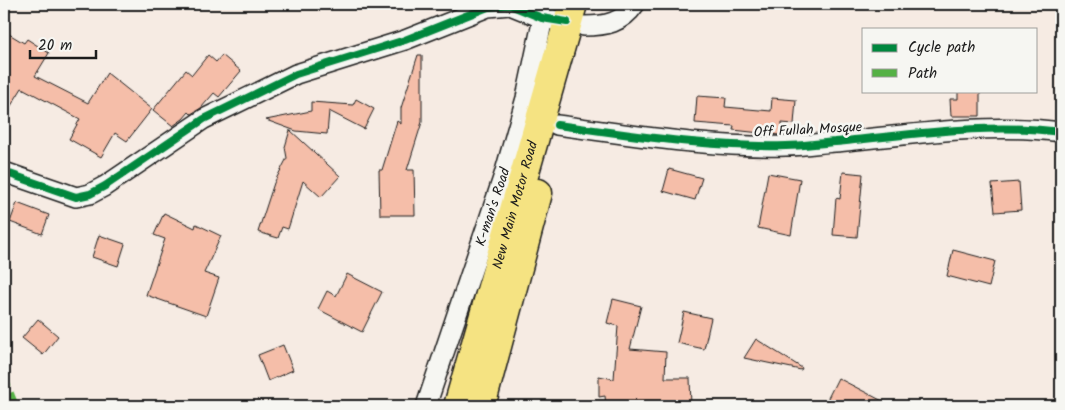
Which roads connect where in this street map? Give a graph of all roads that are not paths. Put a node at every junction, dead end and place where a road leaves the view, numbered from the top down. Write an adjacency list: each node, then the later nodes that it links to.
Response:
1 (635, 4): 2 (street)
2 (567, 13): 3 (highway, New Main Motor Road); 5 (street); 6 (highway, New Main Motor Road)
3 (557, 126): 4 (street, Off Fullah Mosque); 9 (highway, New Main Motor Road)
4 (1061, 132)
5 (4, 172)
6 (492, 249): 7 (street, K-man's Road); 8 (highway, New Main Motor Road)
7 (426, 406)
8 (458, 406)
9 (481, 406)

